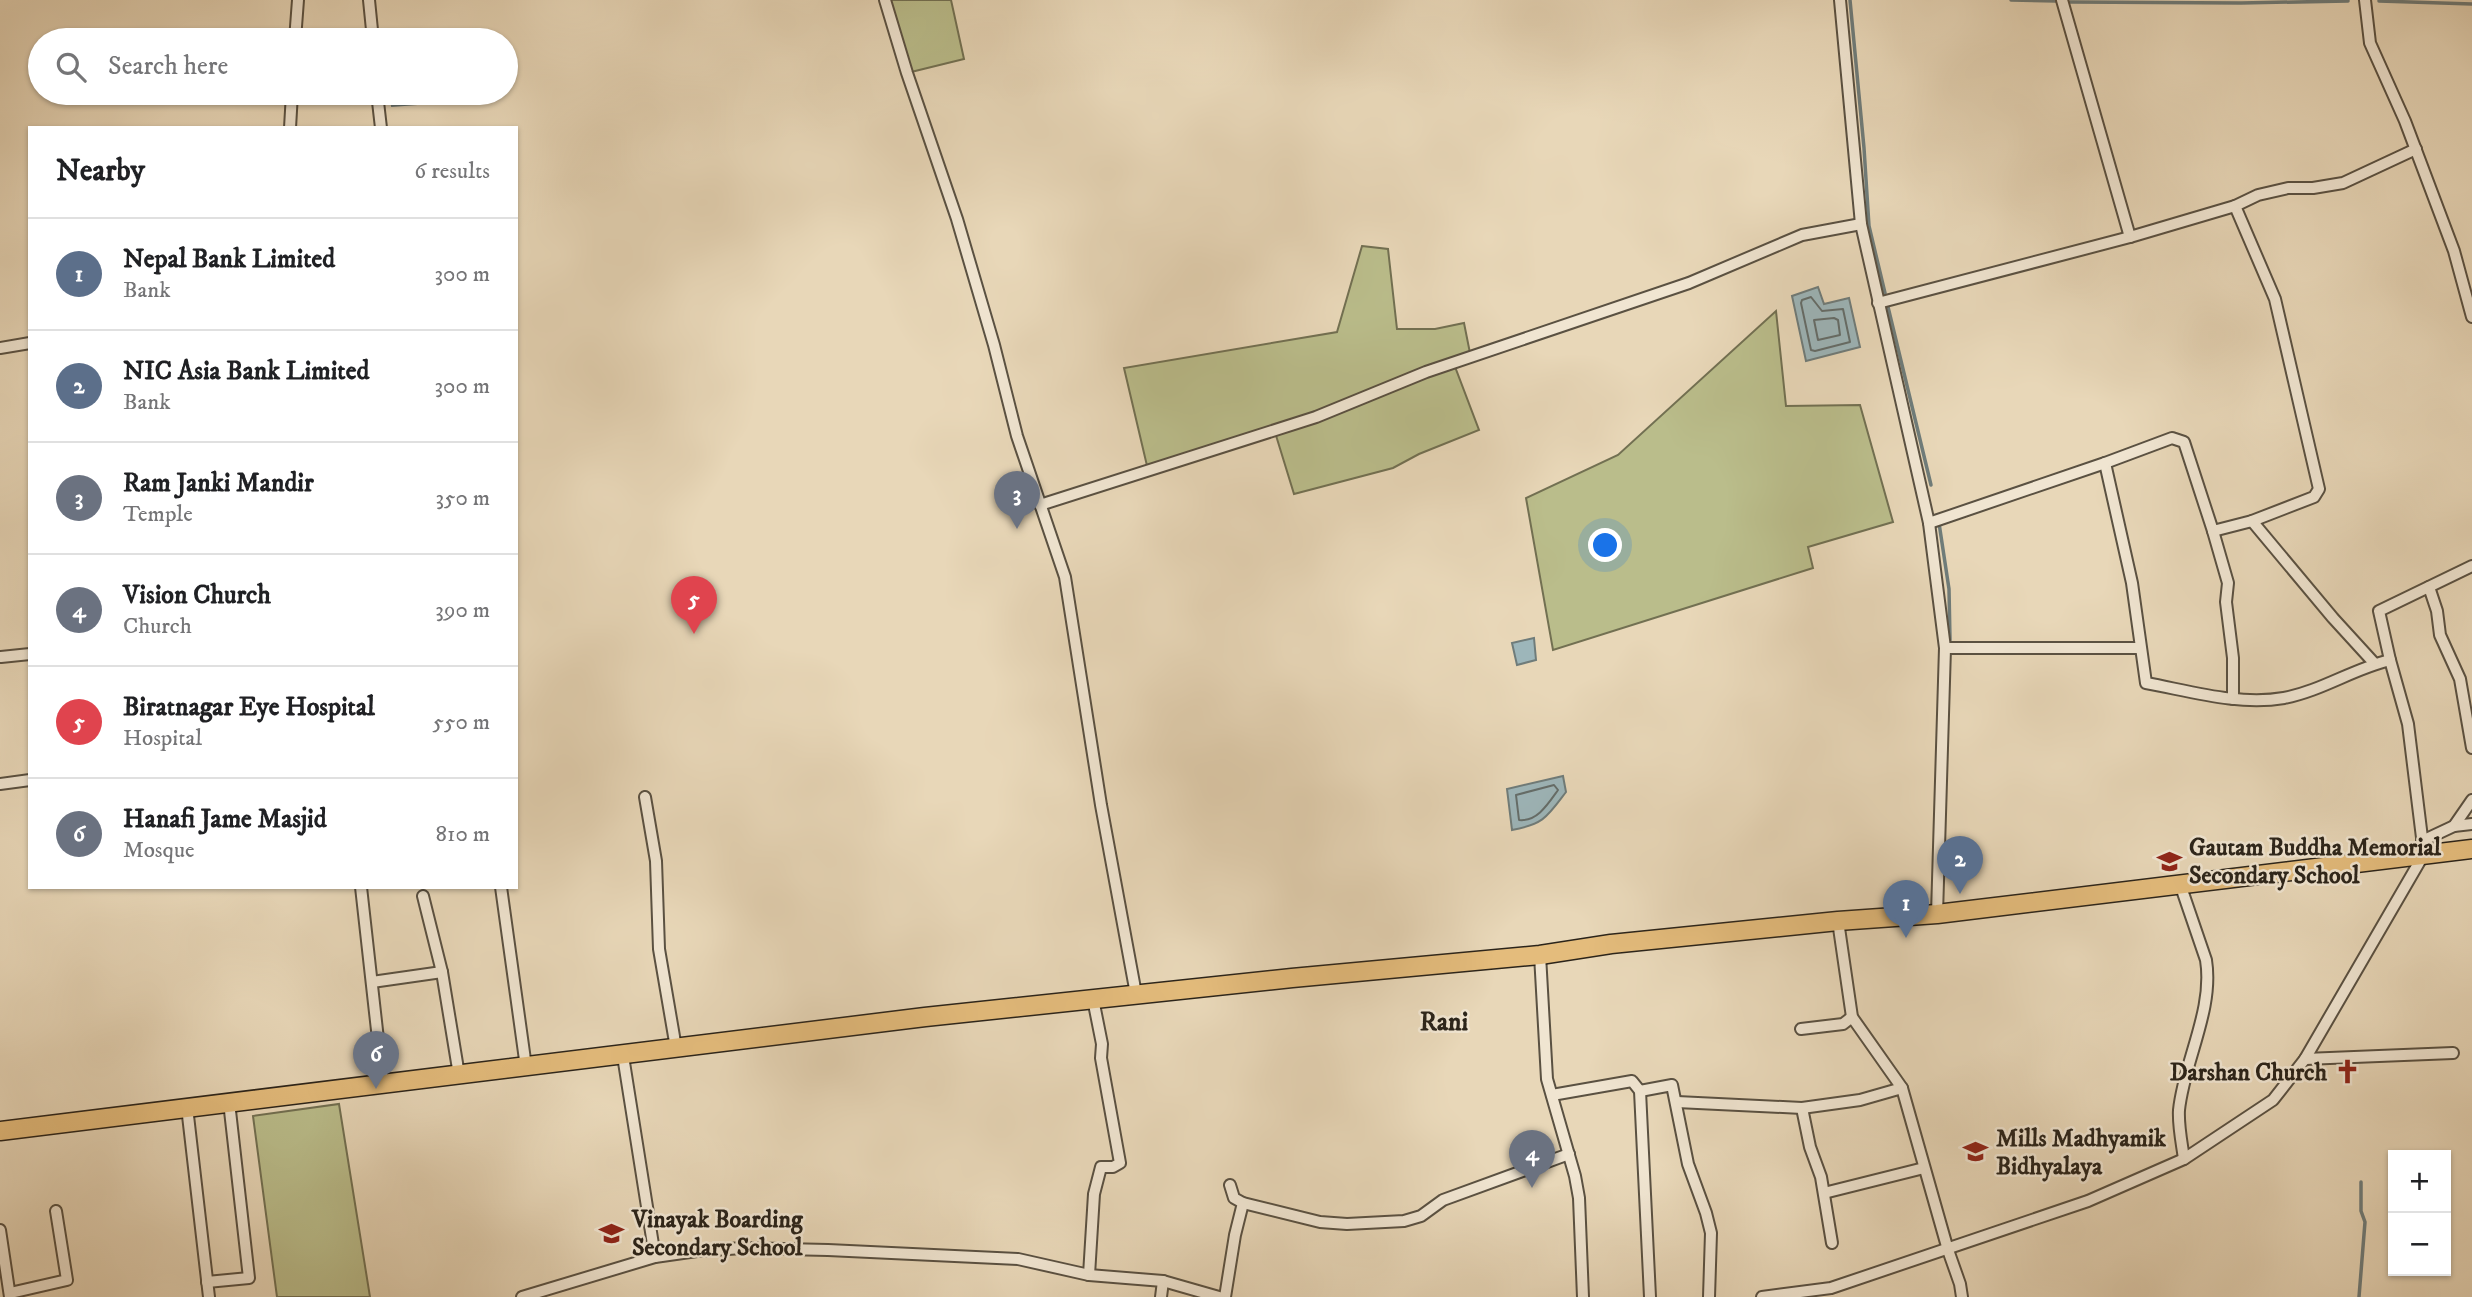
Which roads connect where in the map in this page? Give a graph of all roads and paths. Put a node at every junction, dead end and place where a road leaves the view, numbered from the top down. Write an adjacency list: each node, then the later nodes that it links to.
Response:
1 (298, 0): 7 (street)
2 (369, 0): 8 (street)
3 (885, 0): 22 (street)
4 (1840, 0): 15 (street)
5 (2062, 0): 16 (street)
6 (2365, 0): 13 (street)
7 (296, 28)
8 (372, 28)
9 (291, 105): 11 (street)
10 (378, 105): 12 (street)
11 (290, 126)
12 (381, 126)
13 (2416, 149): 14 (street); 18 (street)
14 (2235, 206): 16 (street); 23 (street)
15 (1861, 224): 17 (street); 22 (street)
16 (2130, 237): 17 (street)
17 (1878, 303): 24 (street)
18 (2472, 317)
19 (28, 343): 20 (street)
20 (0, 348)
21 (2105, 463): 24 (street); 25 (street); 29 (street)
22 (1040, 505): 54 (street)
23 (2252, 521): 25 (street); 34 (street)
24 (1929, 523): 28 (street)
25 (2213, 531): 35 (street)
26 (2472, 566): 27 (street)
27 (2429, 587): 33 (street); 36 (street)
28 (1945, 648): 29 (street); 49 (street)
29 (2140, 648): 35 (street)
30 (0, 649): 32 (street)
31 (28, 654): 32 (street)
32 (0, 658)
33 (2390, 660): 34 (street); 43 (street)
34 (2375, 664): 35 (street)
35 (2233, 699)
36 (2472, 748)
37 (28, 780): 38 (street)
38 (0, 784)
39 (645, 797): 58 (street)
40 (2472, 800): 42 (street)
41 (2472, 824): 42 (street)
42 (2454, 826): 43 (street)
43 (2423, 848): 44 (main road); 45 (main road); 61 (street)
44 (2472, 849)
45 (2180, 884): 49 (main road); 74 (street)
46 (361, 889): 53 (street)
47 (500, 889): 62 (street)
48 (423, 896): 52 (street)
49 (1937, 914): 50 (main road)
50 (1838, 921): 51 (main road); 56 (street)
51 (1540, 955): 54 (main road); 67 (street)
52 (442, 972): 53 (street); 63 (street)
53 (372, 982): 64 (street)
54 (1136, 994): 55 (main road)
55 (1093, 999): 58 (main road); 85 (street)
56 (1852, 1017): 57 (street); 65 (street)
57 (1801, 1029)
58 (676, 1048): 60 (main road)
59 (2453, 1053): 61 (street)
60 (623, 1056): 62 (main road); 83 (street)
61 (2305, 1059): 74 (street)
62 (526, 1067): 63 (main road)
63 (459, 1075): 64 (main road)
64 (383, 1084): 68 (main road)
65 (1902, 1088): 71 (street); 75 (street)
66 (1640, 1091): 67 (street); 69 (street); 95 (street)
67 (1552, 1095): 73 (street)
68 (229, 1102): 70 (main road); 86 (street)
69 (1677, 1102): 71 (street); 96 (street)
70 (187, 1107): 72 (main road); 86 (street)
71 (1802, 1108): 77 (street)
72 (0, 1131)
73 (1569, 1154): 78 (street); 94 (street)
74 (2184, 1159): 82 (street)
75 (1924, 1168): 77 (street); 82 (street)
76 (1230, 1185): 78 (street)
77 (1824, 1193): 81 (street)
78 (1243, 1203): 93 (street)
79 (56, 1211): 88 (street)
80 (0, 1230): 84 (street)
81 (1832, 1243)
82 (1948, 1250): 97 (street); 98 (street)
83 (656, 1257): 85 (street); 90 (street)
84 (3, 1274): 88 (street)
85 (1089, 1275): 87 (street)
86 (207, 1282): 89 (street)
87 (1163, 1282): 91 (street); 92 (street)
88 (10, 1295)
89 (209, 1297)
90 (522, 1297)
91 (1161, 1297)
92 (1219, 1297)
93 (1225, 1297)
94 (1583, 1297)
95 (1650, 1297)
96 (1709, 1297)
97 (1762, 1297)
98 (1962, 1297)

